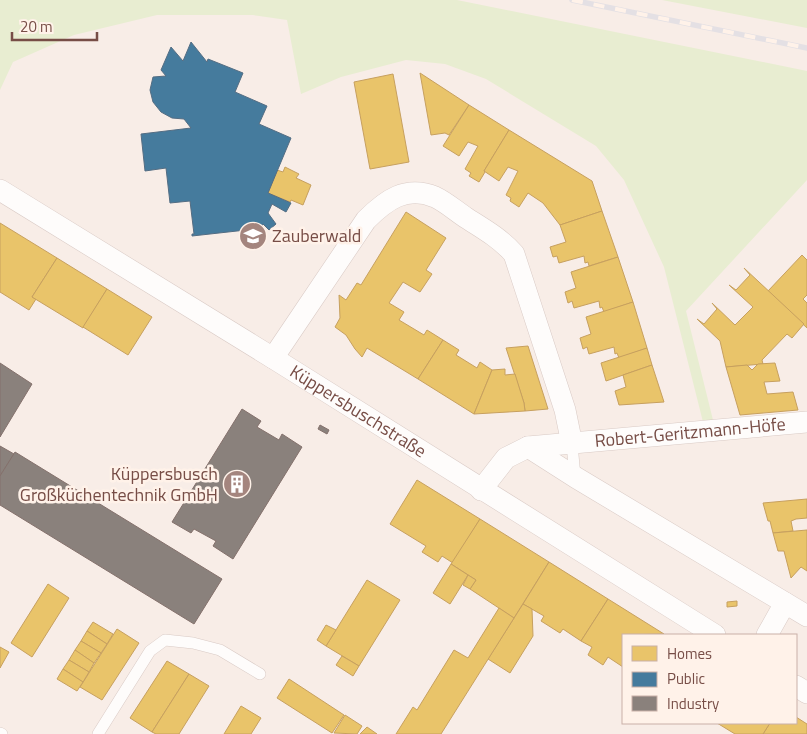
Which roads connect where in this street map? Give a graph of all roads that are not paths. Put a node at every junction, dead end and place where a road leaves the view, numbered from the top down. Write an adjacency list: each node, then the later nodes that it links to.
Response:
1 (0, 190): 2 (street, Küppersbuschstraße)
2 (273, 358): 4 (street, Robert-Geritzmann-Höfe); 7 (street, Küppersbuschstraße)
3 (807, 422): 4 (street, Robert-Geritzmann-Höfe)
4 (572, 444): 5 (street, Robert-Geritzmann-Höfe); 6 (lane)
5 (528, 447): 6 (street); 7 (street, Robert-Geritzmann-Höfe)
6 (575, 477): 8 (street)
7 (481, 490): 10 (street, Küppersbuschstraße)
8 (785, 603): 9 (street); 11 (street)
9 (807, 616)
10 (712, 634)
11 (768, 634)
12 (260, 674): 13 (lane)
13 (98, 734)

